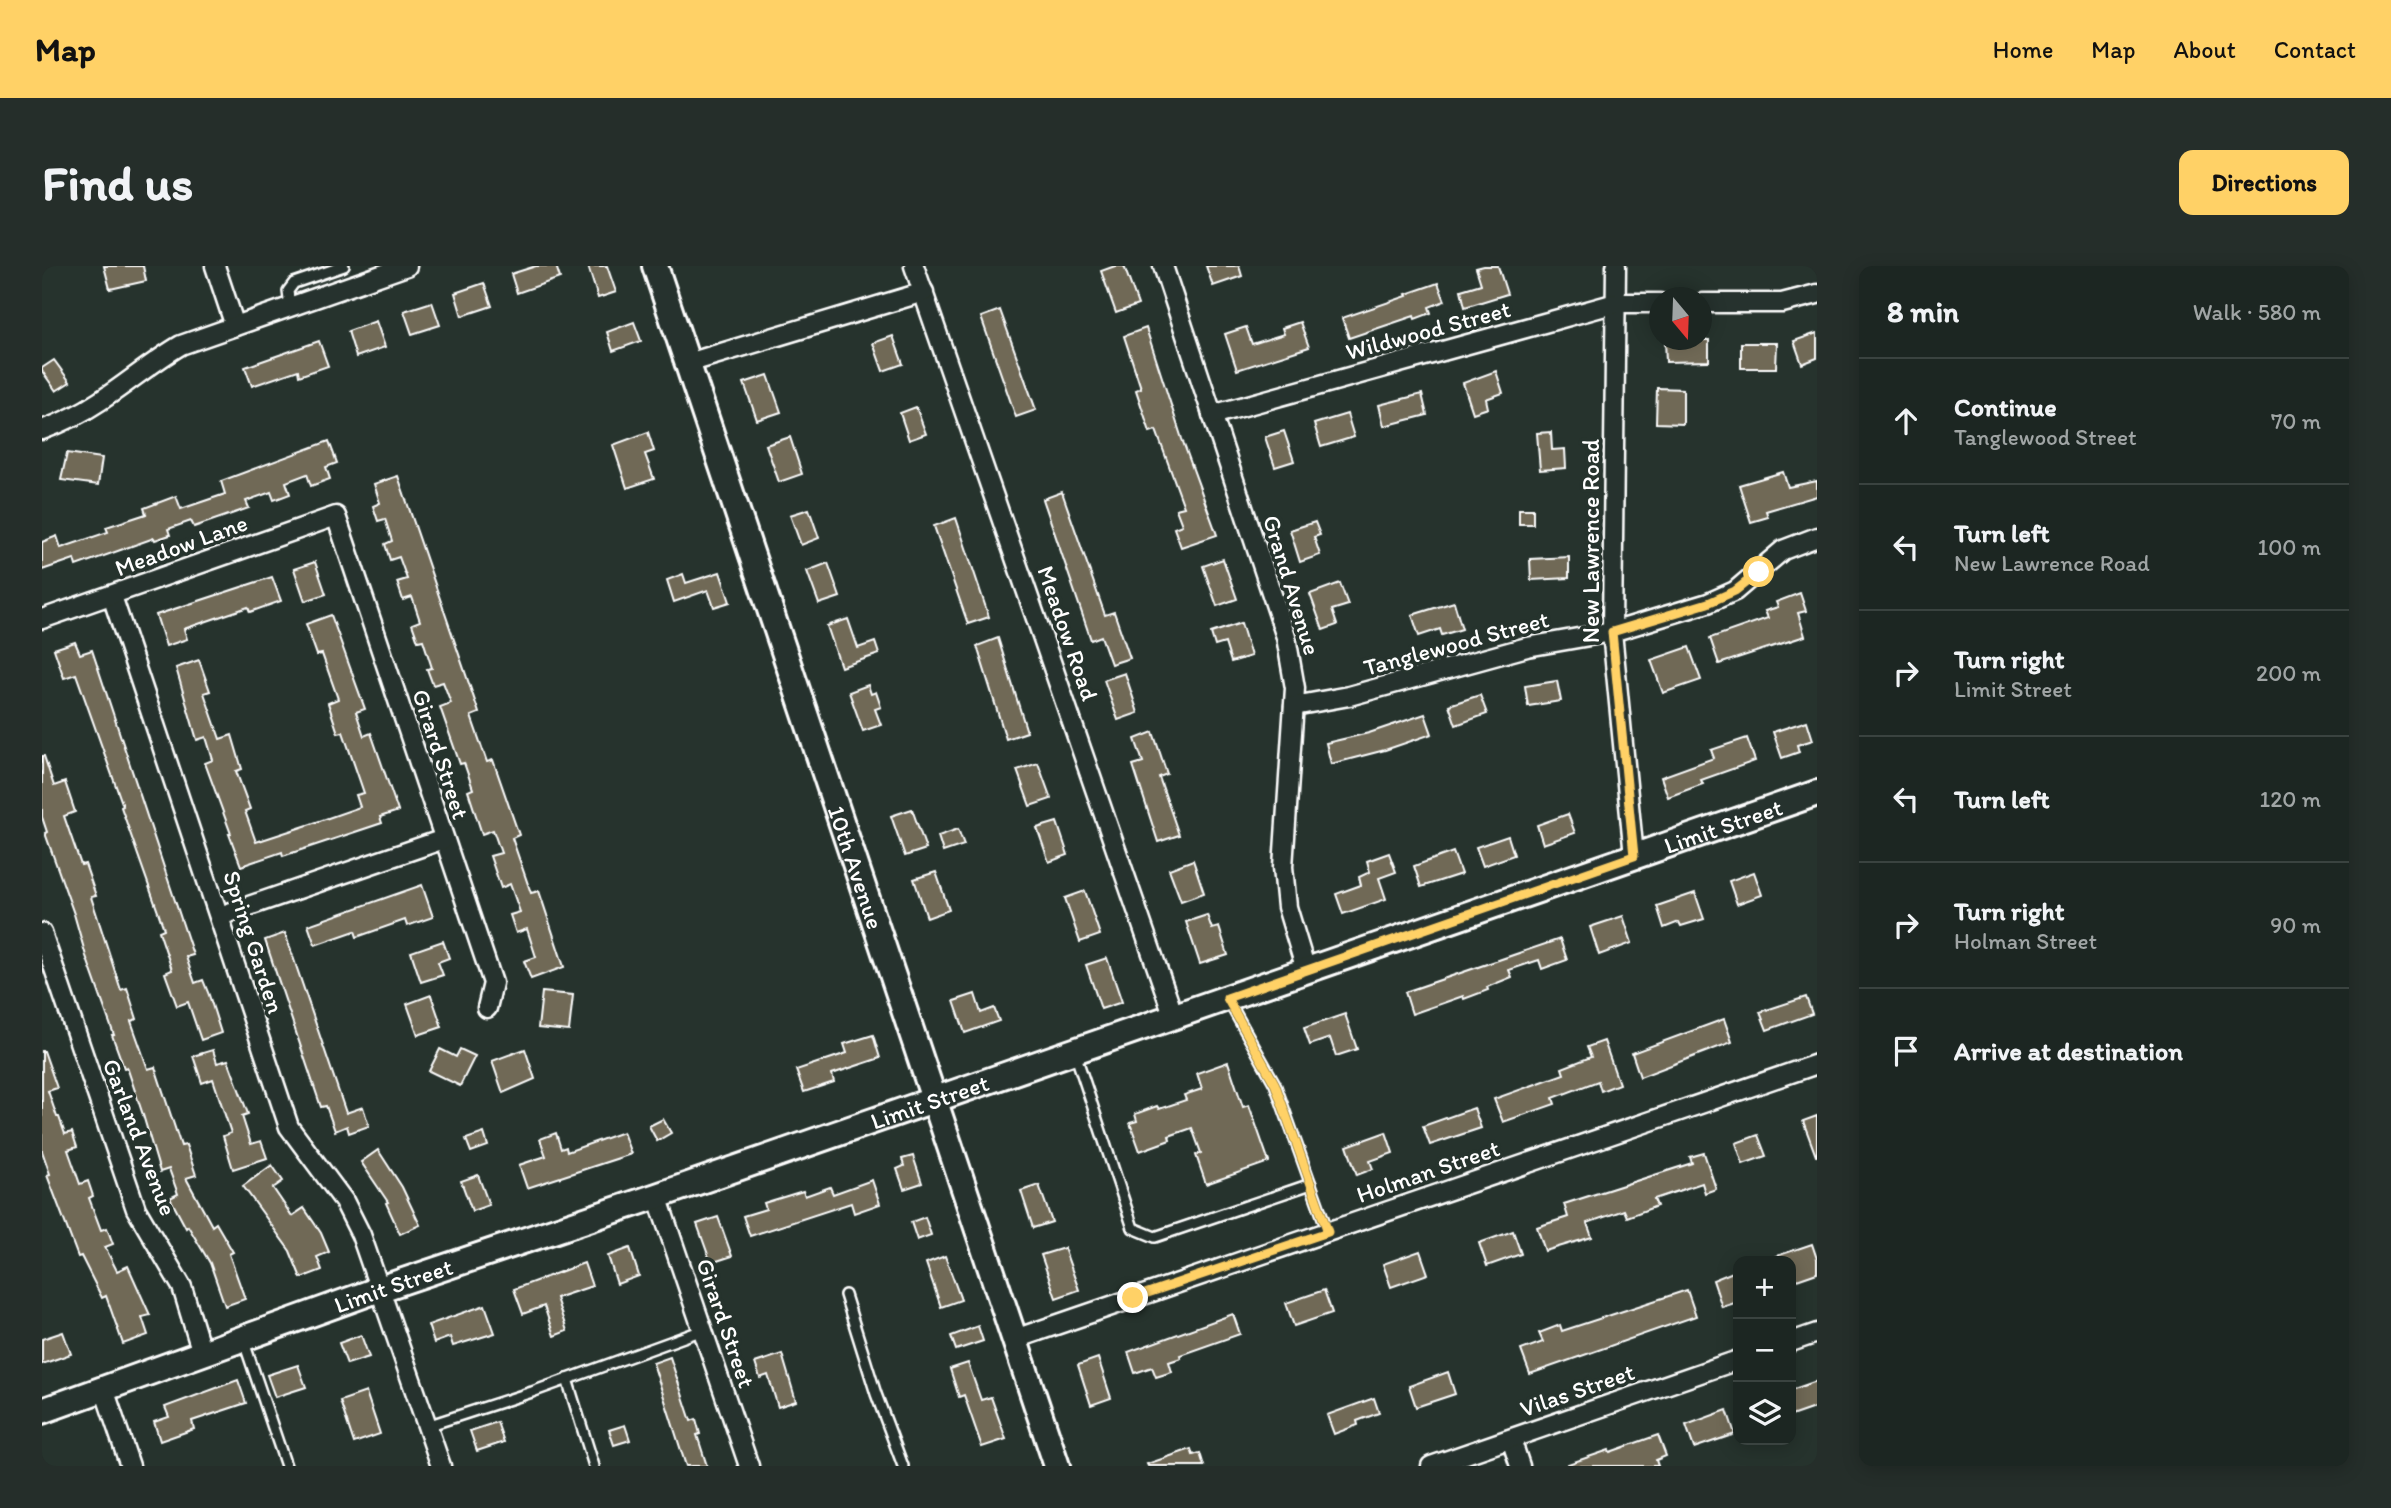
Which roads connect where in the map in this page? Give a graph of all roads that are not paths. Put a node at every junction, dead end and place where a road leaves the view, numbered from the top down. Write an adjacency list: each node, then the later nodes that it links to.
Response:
1 (344, 266): 13 (lane)
2 (407, 266): 13 (street)
3 (655, 266): 15 (street, 10th Avenue)
4 (914, 266): 8 (street, Meadow Road)
5 (1163, 266): 16 (street, Grand Avenue)
6 (1616, 266): 10 (street, New Lawrence Road)
7 (218, 267): 14 (street)
8 (924, 292): 15 (street); 32 (street, Meadow Road)
9 (1817, 294): 12 (street)
10 (1616, 303): 11 (street, Wildwood Street); 16 (street, Wildwood Street); 22 (street, New Lawrence Road)
11 (1649, 303)
12 (1712, 303)
13 (290, 307): 14 (street)
14 (235, 326): 17 (street)
15 (688, 363): 35 (street, 10th Avenue)
16 (1212, 415): 23 (street, Grand Avenue)
17 (42, 430)
18 (336, 516): 20 (street, Meadow Lane); 25 (street, Girard Street)
19 (1817, 537): 22 (street, Tanglewood Street)
20 (112, 596): 21 (street, Meadow Lane); 27 (street, Spring Garden)
21 (42, 619)
22 (1612, 632): 23 (street, Tanglewood Street); 26 (street, New Lawrence Road)
23 (1294, 706): 29 (street, Grand Avenue)
24 (1817, 793): 26 (street, Limit Street)
25 (444, 839): 27 (street); 31 (street, Girard Street)
26 (1634, 856): 29 (street, Limit Street)
27 (220, 916): 39 (street, Spring Garden)
28 (43, 939): 46 (street, Garland Avenue)
29 (1306, 970): 30 (street, Limit Street)
30 (1227, 998): 32 (street, Limit Street); 36 (lane)
31 (487, 1008)
32 (1174, 1017): 33 (street, Limit Street)
33 (1074, 1051): 35 (street, Limit Street); 36 (lane)
34 (1817, 1064): 38 (street, Holman Street)
35 (936, 1099): 37 (street, Limit Street); 44 (street, 10th Avenue)
36 (1311, 1184): 38 (lane)
37 (657, 1196): 39 (street, Limit Street); 41 (street, Girard Street)
38 (1328, 1232): 44 (street, Holman Street)
39 (380, 1289): 43 (street, Limit Street); 51 (street, Spring Garden)
40 (845, 1296): 58 (lane)
41 (703, 1330): 48 (lane); 57 (street, Girard Street)
42 (1817, 1333): 45 (street)
43 (243, 1339): 46 (street, Limit Street); 54 (lane)
44 (1015, 1339): 59 (street, 10th Avenue)
45 (1796, 1340)
46 (202, 1353): 49 (street, Limit Street)
47 (1733, 1362): 52 (street, Vilas Street)
48 (567, 1379): 51 (lane); 56 (lane)
49 (104, 1388): 50 (street, Limit Street); 53 (street)
50 (42, 1411)
51 (427, 1426): 55 (street, Spring Garden)
52 (1511, 1439): 60 (street, Vilas Street); 61 (street)
53 (130, 1466)
54 (286, 1466)
55 (441, 1466)
56 (594, 1466)
57 (750, 1466)
58 (903, 1466)
59 (1058, 1466)
60 (1432, 1466)
61 (1520, 1466)

